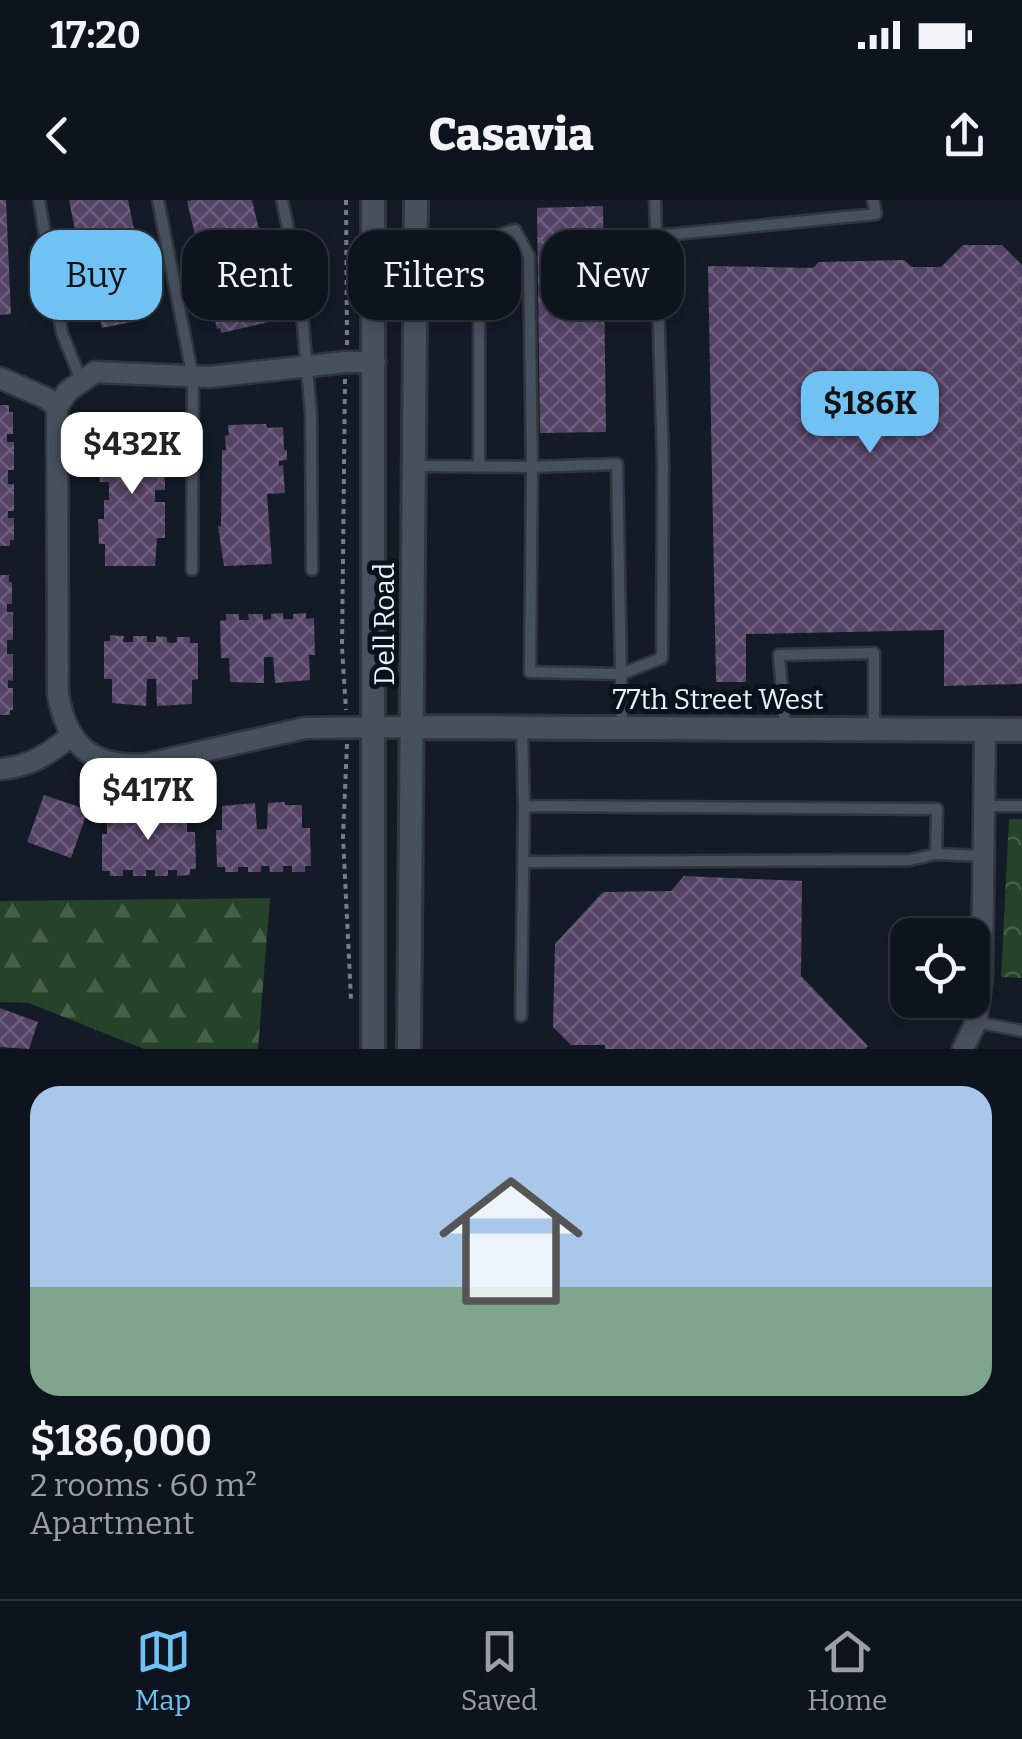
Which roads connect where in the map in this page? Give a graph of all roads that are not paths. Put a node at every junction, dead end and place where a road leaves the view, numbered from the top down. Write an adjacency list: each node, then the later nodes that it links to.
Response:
1 (39, 200): 15 (lane)
2 (158, 200): 14 (lane)
3 (282, 200): 12 (lane)
4 (373, 200): 11 (street, Dell Road)
5 (416, 200): 17 (street, Dell Road)
6 (654, 200): 8 (lane)
7 (874, 200): 9 (lane)
8 (656, 230)
9 (684, 233)
10 (658, 320): 22 (lane)
11 (374, 362): 12 (street); 24 (street, Dell Road)
12 (304, 367): 14 (street); 21 (lane)
13 (0, 378): 16 (street)
14 (193, 378): 15 (street); 20 (lane)
15 (81, 380): 16 (street)
16 (57, 407): 31 (street)
17 (416, 466): 18 (lane); 23 (street, Dell Road)
18 (479, 466): 19 (lane); 19 (lane)
19 (532, 466): 22 (lane); 22 (lane)
20 (192, 570)
21 (312, 570)
22 (621, 674): 26 (lane)
23 (414, 726): 24 (street); 25 (street, 77th Street West); 43 (street, Dell Road)
24 (372, 727): 31 (street); 42 (street, Dell Road)
25 (522, 728): 26 (street, 77th Street West); 33 (lane)
26 (622, 728): 27 (street, 77th Street West)
27 (785, 730): 28 (street, 77th Street West); 28 (lane)
28 (874, 730): 29 (street, 77th Street West)
29 (985, 730): 30 (street, 77th Street West); 34 (street)
30 (1022, 730)
31 (70, 736): 32 (street)
32 (0, 769)
33 (524, 806): 36 (lane); 38 (lane)
34 (985, 806): 35 (lane); 37 (street)
35 (1022, 806)
36 (936, 854): 37 (lane); 38 (lane)
37 (984, 856): 40 (street)
38 (523, 862): 39 (lane)
39 (521, 1016)
40 (976, 1022): 41 (lane); 44 (street)
41 (1022, 1030)
42 (373, 1049)
43 (409, 1049)
44 (963, 1049)

